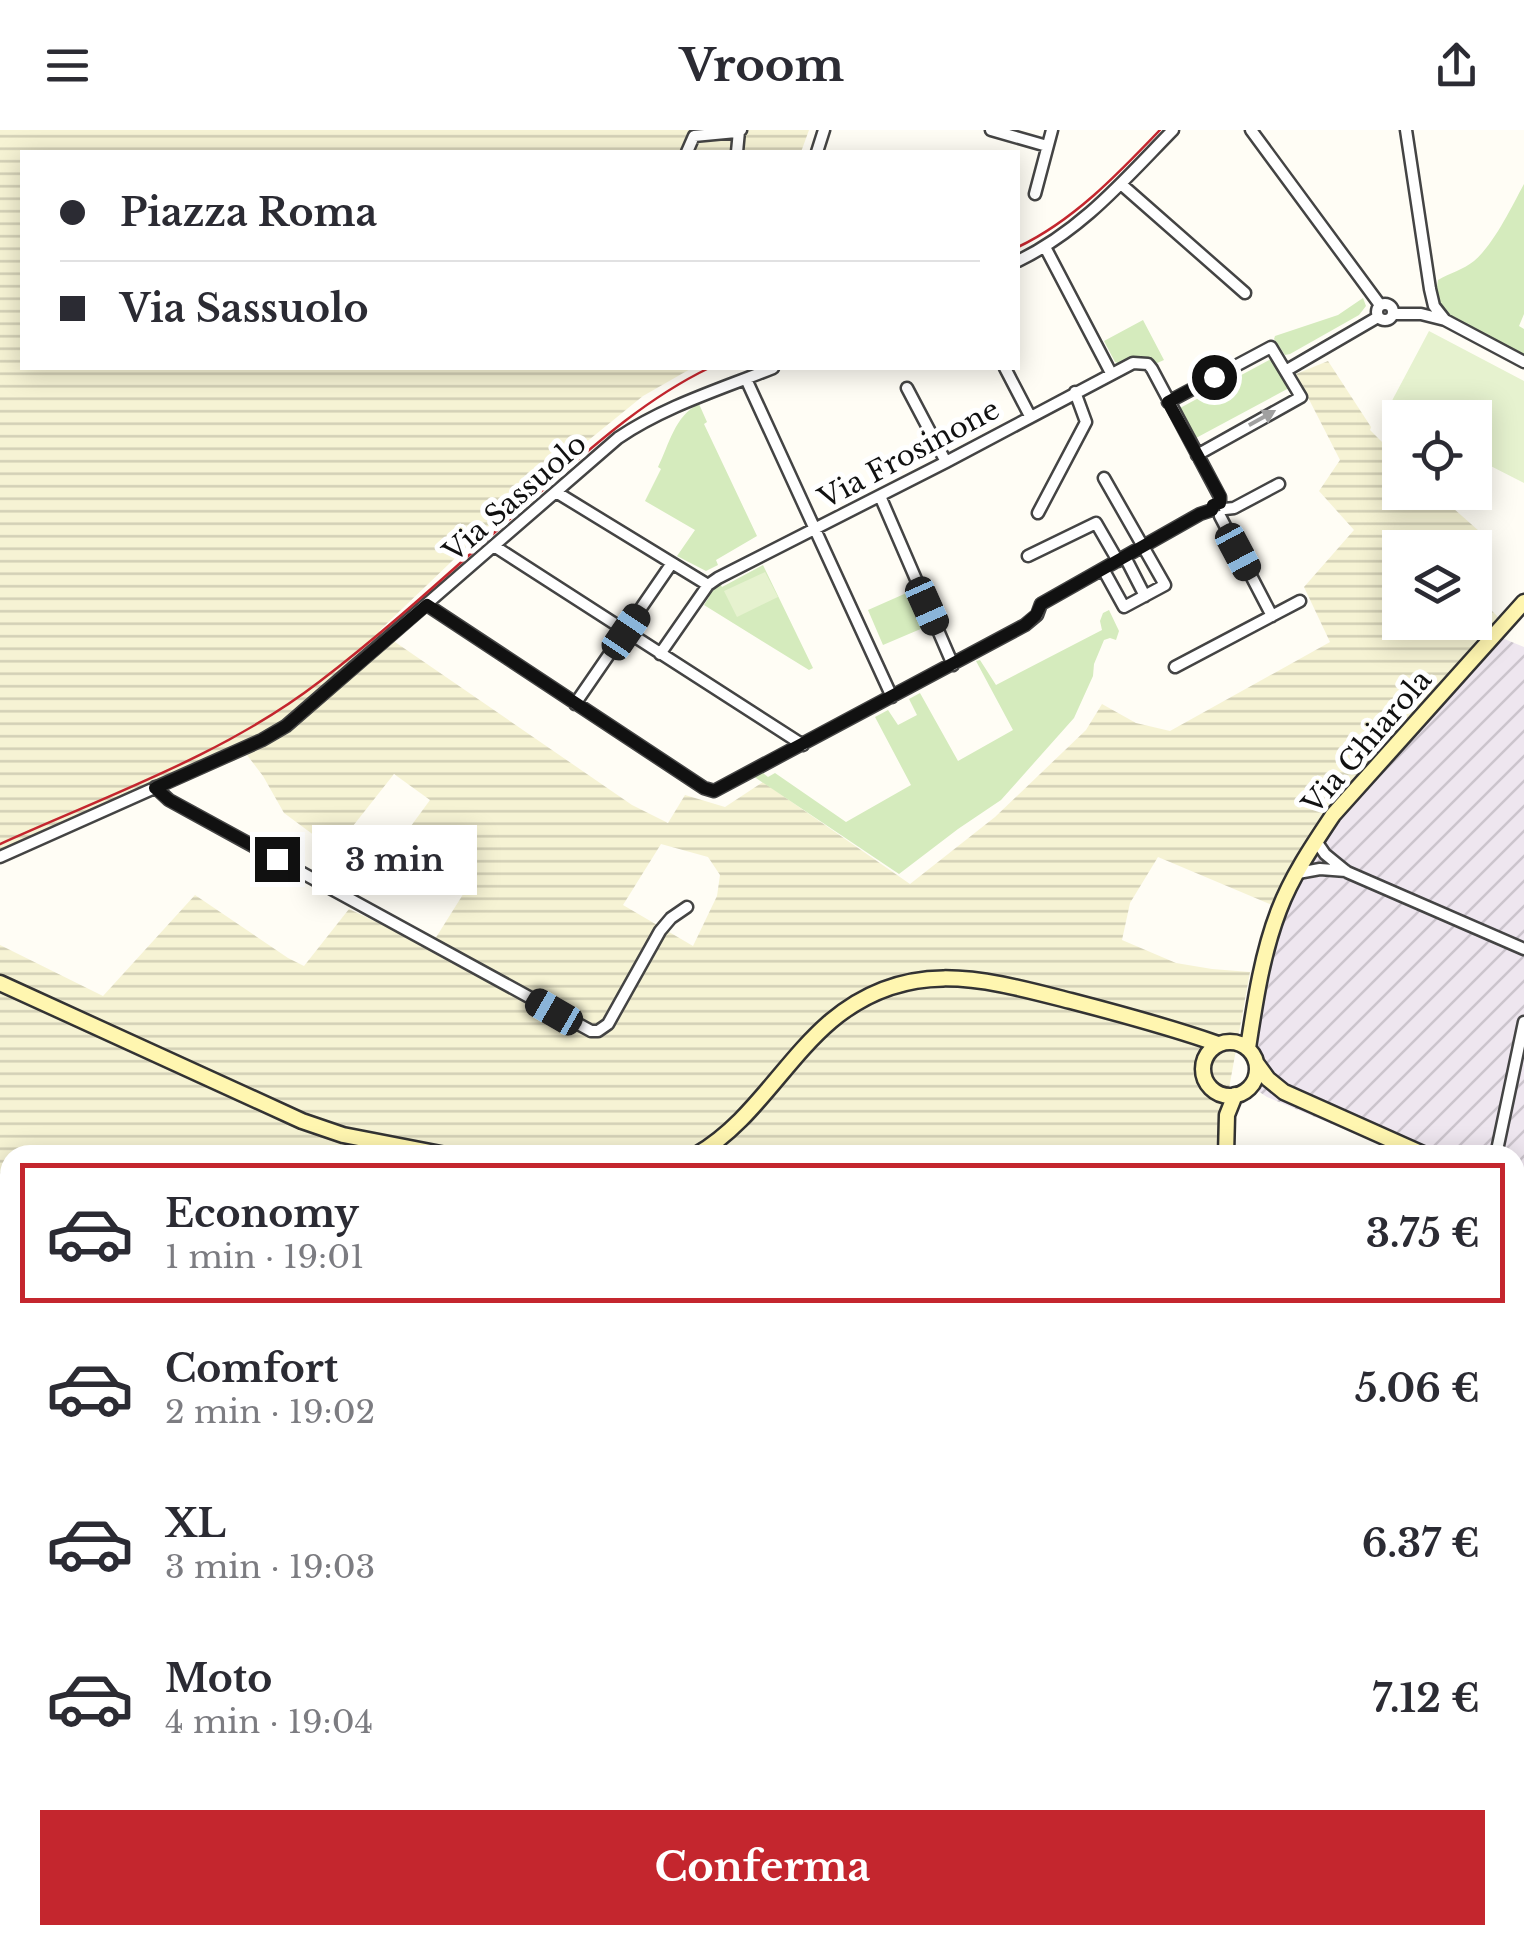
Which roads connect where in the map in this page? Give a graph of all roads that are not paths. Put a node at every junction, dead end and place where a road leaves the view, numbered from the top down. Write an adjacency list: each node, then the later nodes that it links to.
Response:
1 (740, 130): 8 (street)
2 (991, 130): 7 (street)
3 (1052, 130): 7 (street)
4 (1173, 130): 9 (street)
5 (1406, 130): 15 (street)
6 (1253, 131): 14 (street)
7 (1048, 146): 10 (street)
8 (688, 150)
9 (1122, 184): 11 (street); 13 (street)
10 (1035, 194)
11 (1046, 247): 12 (street); 20 (street)
12 (1020, 260)
13 (1245, 293)
14 (1379, 311): 15 (street); 19 (street)
15 (1445, 320): 16 (street)
16 (1524, 362)
17 (768, 370): 21 (street, Via Sassuolo)
18 (1006, 370): 25 (street)
19 (1287, 370): 24 (street); 26 (street, one-way to 19)
20 (1111, 373): 23 (street, Via Frosinone); 24 (street, Via Frosinone)
21 (746, 379): 30 (street, Via Sassuolo); 34 (street)
22 (907, 388): 27 (street)
23 (1075, 392): 25 (street, Via Frosinone); 33 (street)
24 (1168, 402): 26 (street, Via Frosinone)
25 (1030, 416): 27 (street, Via Frosinone)
26 (1197, 455): 32 (street, Via Frosinone)
27 (946, 462): 31 (street, Via Frosinone)
28 (1104, 478): 36 (street)
29 (1279, 484): 32 (street)
30 (556, 492): 35 (street, Via Sassuolo); 39 (street)
31 (880, 496): 34 (street, Via Frosinone); 49 (street)
32 (1219, 510): 36 (street); 46 (street, Via Frosinone)
33 (1038, 513)
34 (814, 528): 41 (street, Via Frosinone); 51 (street)
35 (494, 546): 45 (street, Via Sassuolo); 47 (street)
36 (1143, 547): 38 (street); 42 (street)
37 (1028, 556): 38 (street)
38 (1121, 559): 40 (street); 42 (street)
39 (672, 563): 41 (street); 47 (street)
40 (1104, 569): 42 (street); 49 (street)
41 (708, 585): 48 (street)
42 (1146, 596)
43 (1300, 601): 46 (street)
44 (1524, 602): 55 (main road, Via Ghiarola)
45 (427, 605): 52 (street); 54 (street, Via Sassuolo)
46 (1272, 616): 50 (street)
47 (626, 632): 48 (street); 52 (street)
48 (660, 654): 53 (street)
49 (952, 664): 51 (street)
50 (1175, 668)
51 (892, 698): 53 (street)
52 (575, 704): 53 (street)
53 (803, 745)
54 (155, 788): 56 (street, Via Sassuolo); 59 (street)
55 (1316, 841): 57 (street); 58 (main road, Via Ghiarola)
56 (0, 857)
57 (1347, 872): 58 (street); 60 (street)
58 (1298, 873): 62 (main road, Via Ghiarola)
59 (687, 908)
60 (1524, 949)
61 (0, 984): 73 (main road)
62 (1254, 1009): 65 (main road); 66 (main road, Via Ghiarola)
63 (1524, 1022): 77 (street)
64 (1165, 1025): 65 (main road); 68 (main road); 74 (main road)
65 (1222, 1043): 66 (main road); 68 (main road)
66 (1248, 1048): 67 (main road)
67 (1257, 1064): 70 (main road); 71 (main road)
68 (1203, 1065): 69 (main road)
69 (1217, 1092): 70 (main road); 72 (main road)
70 (1242, 1092): 71 (main road); 72 (main road)
71 (1284, 1092): 76 (main road)
72 (1226, 1129): 75 (main road)
73 (393, 1145)
74 (709, 1145)
75 (1226, 1145)
76 (1403, 1145)
77 (1498, 1145)

